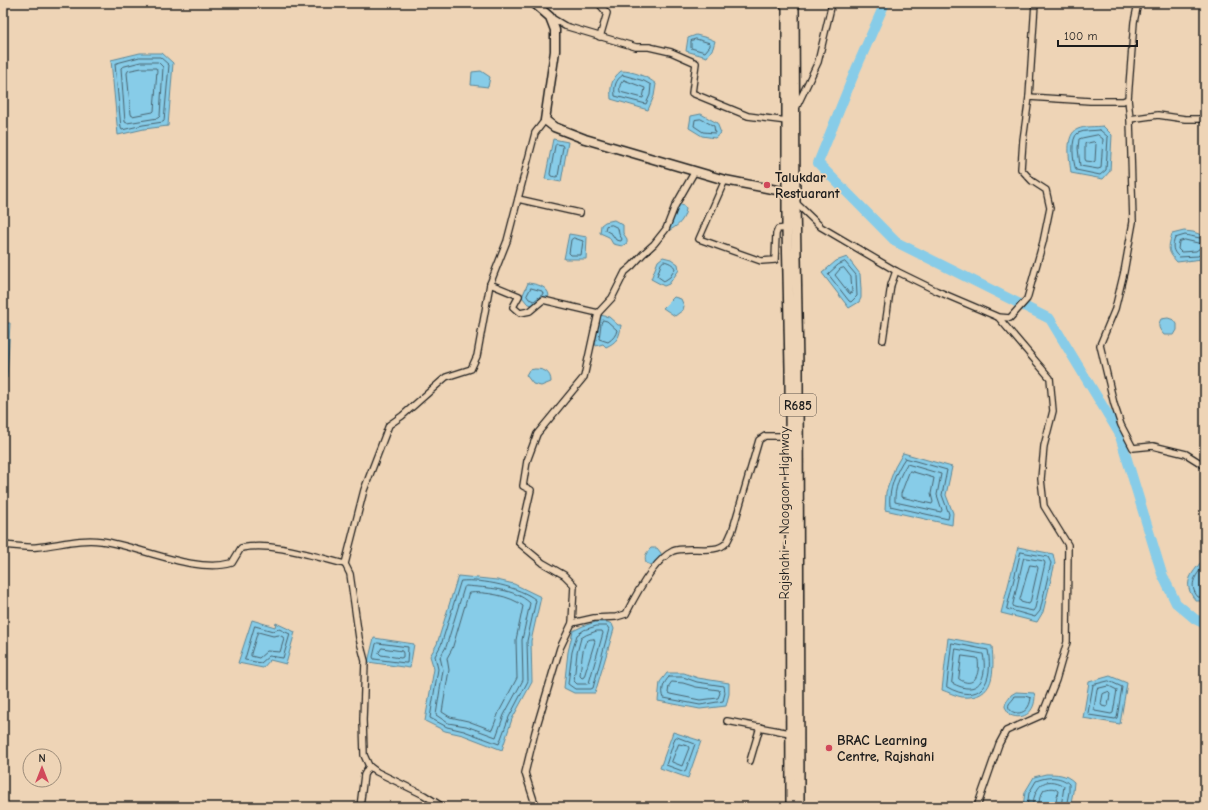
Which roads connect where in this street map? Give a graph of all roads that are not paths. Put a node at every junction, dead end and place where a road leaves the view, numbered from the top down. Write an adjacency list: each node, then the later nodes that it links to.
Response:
1 (534, 3): 7 (main road)
2 (832, 3): 12 (street)
3 (1035, 3): 10 (street)
4 (1138, 3): 11 (street)
5 (787, 4): 9 (main road, Rajshahi - Naogaon Highway / R685)
6 (601, 6): 8 (street)
7 (550, 17): 8 (street); 15 (main road)
8 (600, 37): 16 (street)
9 (791, 90): 12 (main road, Rajshahi - Naogaon Highway / R685); 16 (main road, Rajshahi - Naogaon Highway / R685)
10 (1029, 97): 11 (street); 28 (street)
11 (1128, 99): 13 (street)
12 (795, 110): 21 (main road, Rajshahi - Naogaon Highway / R685)
13 (1130, 119): 14 (street); 31 (street)
14 (1205, 119)
15 (545, 120): 17 (main road); 20 (street)
16 (787, 121): 19 (main road, Rajshahi - Naogaon Highway / R685)
17 (695, 171): 18 (main road); 27 (street)
18 (725, 180): 19 (main road); 23 (street)
19 (787, 192): 23 (main road, Rajshahi - Naogaon Highway / R685)
20 (518, 199): 22 (street); 26 (street)
21 (795, 202): 24 (street); 25 (main road, Rajshahi - Naogaon Highway / R685)
22 (580, 213)
23 (787, 228): 25 (main road, Rajshahi - Naogaon Highway / R685)
24 (896, 271): 28 (street); 29 (street)
25 (792, 273): 30 (main road, Rajshahi - Naogaon Highway / R685); 44 (main road, Rajshahi - Naogaon Highway / R685)
26 (490, 284): 27 (street); 33 (street)
27 (598, 313): 34 (street)
28 (998, 317): 45 (street)
29 (883, 340)
30 (790, 436): 34 (street); 37 (main road, Rajshahi - Naogaon Highway / R685)
31 (1205, 466)
32 (3, 545): 33 (street)
33 (344, 564): 39 (street)
34 (572, 623): 42 (street)
35 (727, 721): 36 (street)
36 (760, 727): 37 (street); 38 (street)
37 (790, 733): 43 (main road, Rajshahi - Naogaon Highway / R685)
38 (750, 761)
39 (370, 766): 40 (street); 41 (street)
40 (360, 807)
41 (443, 807)
42 (536, 807)
43 (791, 807)
44 (799, 807)
45 (977, 807)

